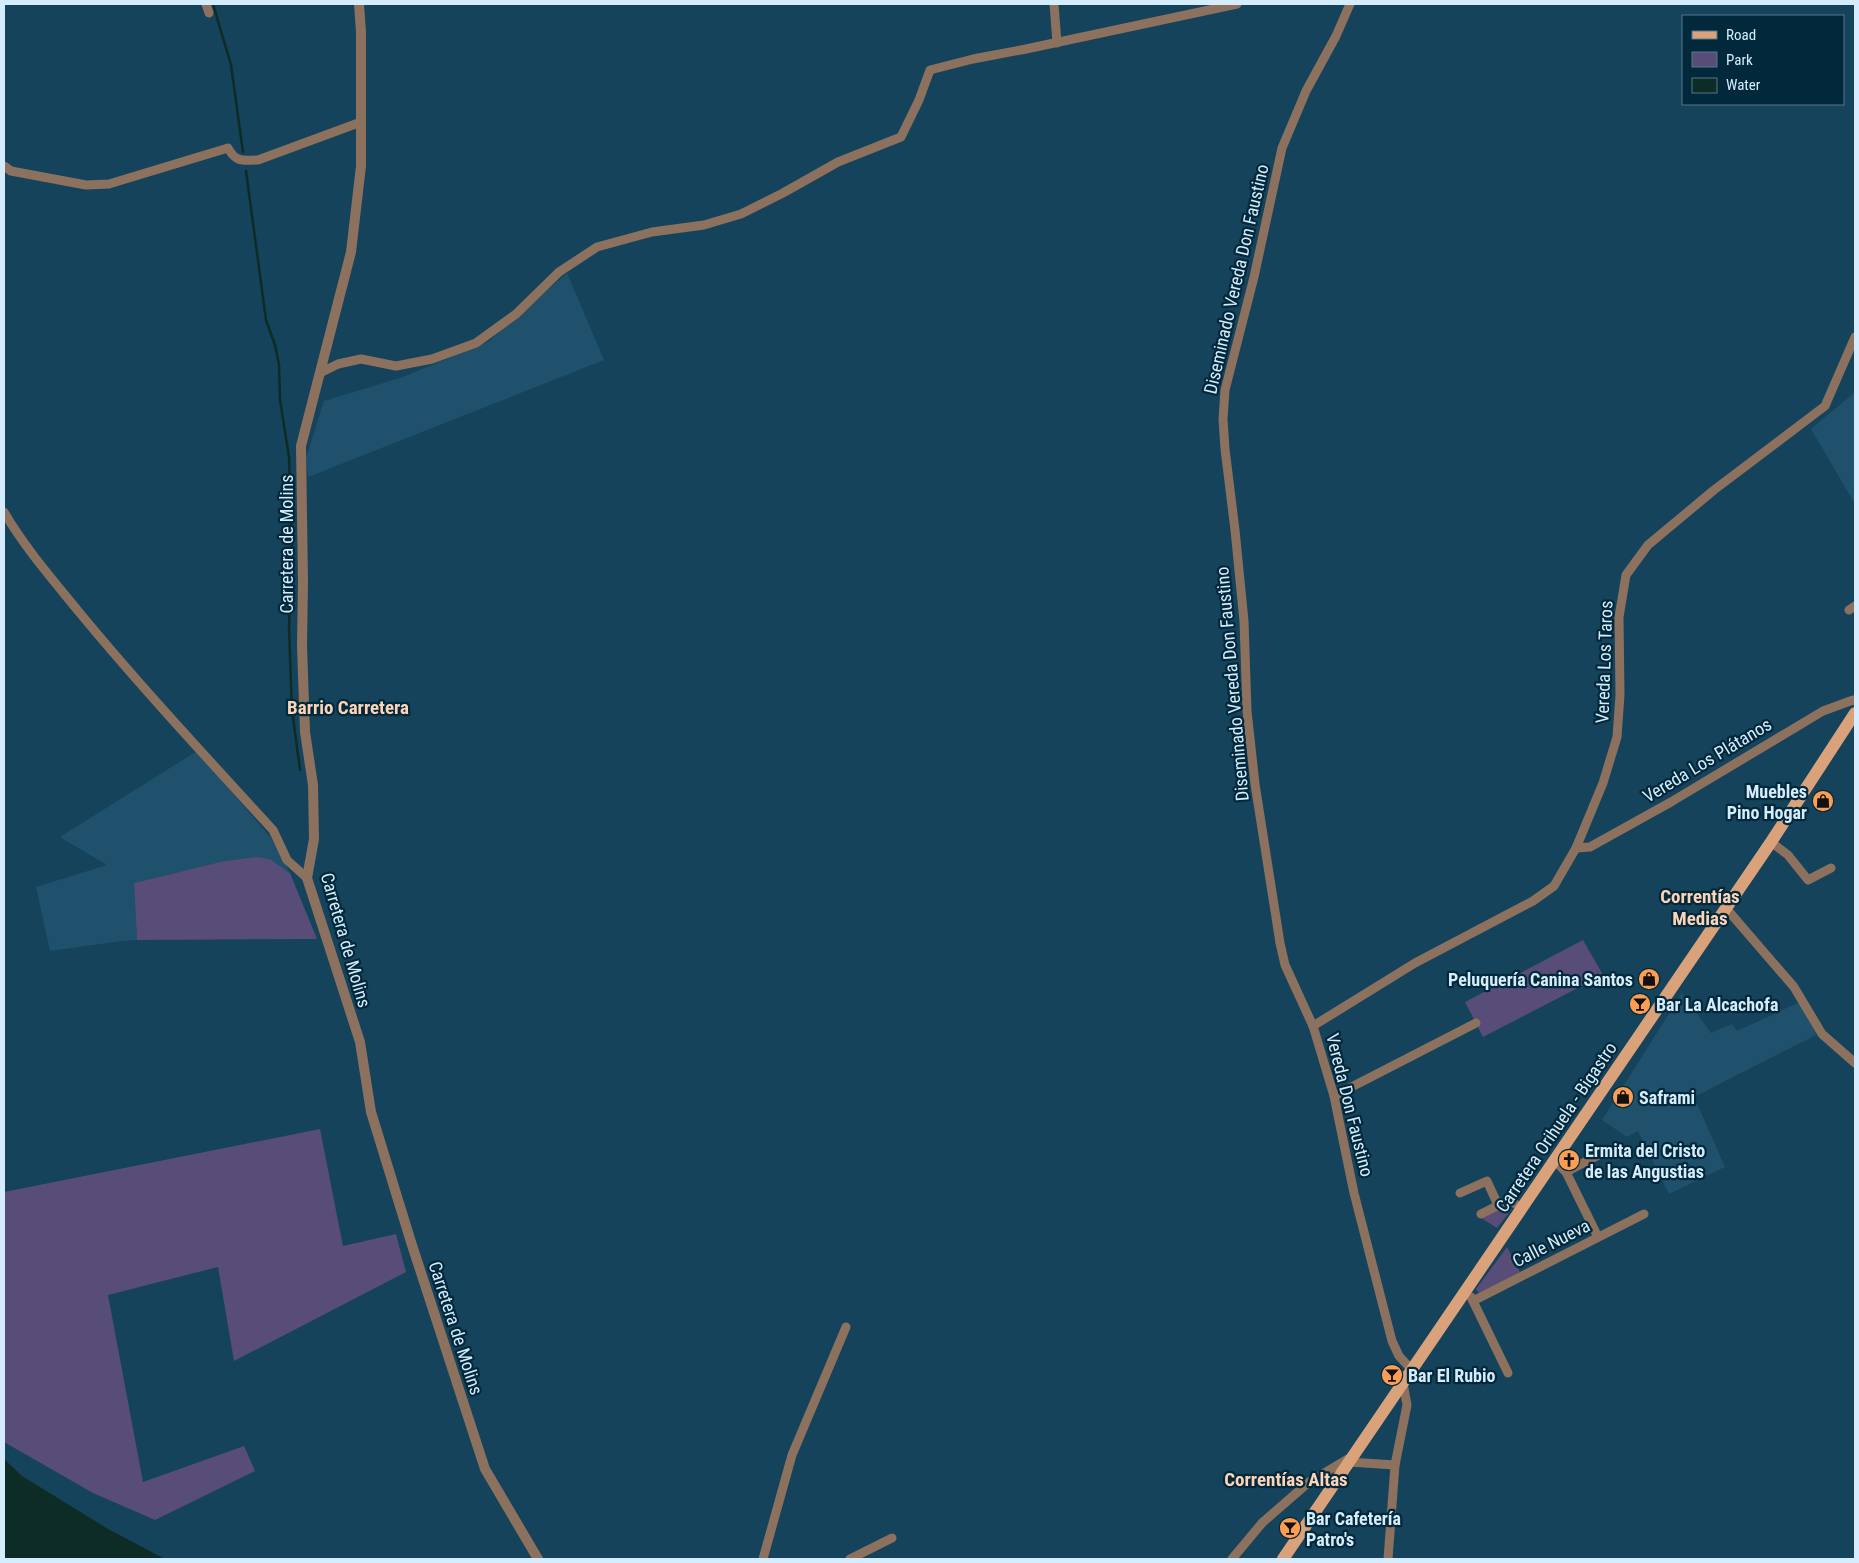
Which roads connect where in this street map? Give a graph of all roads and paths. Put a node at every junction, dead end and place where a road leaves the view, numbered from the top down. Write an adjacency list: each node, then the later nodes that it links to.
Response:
1 (206, 4): 7 (street)
2 (359, 4): 9 (street, Carretera de Molins)
3 (1054, 4): 8 (street)
4 (1237, 4): 6 (street)
5 (1350, 4): 16 (street, Diseminado Vereda Don Faustino)
6 (1216, 5): 8 (street)
7 (209, 13)
8 (1057, 43): 12 (street)
9 (361, 122): 10 (street); 12 (street, Carretera de Molins)
10 (4, 166)
11 (1855, 338): 18 (street, Vereda Los Taros)
12 (320, 373): 20 (street, Carretera de Molins)
13 (4, 512): 20 (street)
14 (1855, 701): 18 (street, Vereda Los Plátanos)
15 (1855, 712): 17 (main road, Carretera Orihuela - Bigastro)
16 (1259, 814): 23 (street, Vereda Don Faustino)
17 (1771, 842): 19 (street); 21 (main road, Carretera Orihuela - Bigastro)
18 (1576, 848): 23 (street, Vereda Los Taros)
19 (1832, 868)
20 (307, 878): 44 (street, Carretera de Molins)
21 (1725, 907): 24 (street); 27 (main road, Carretera Orihuela - Bigastro)
22 (1476, 1023): 25 (street)
23 (1313, 1026): 25 (street, Vereda Don Faustino)
24 (1855, 1063)
25 (1334, 1096): 38 (street, Vereda Don Faustino)
26 (1606, 1151): 28 (street)
27 (1554, 1160): 28 (street); 31 (main road, Carretera Orihuela - Bigastro)
28 (1566, 1172): 34 (street)
29 (1460, 1193): 30 (street)
30 (1498, 1205): 31 (street); 32 (street)
31 (1522, 1208): 35 (main road, Carretera Orihuela - Bigastro)
32 (1481, 1214)
33 (1644, 1214): 34 (street, Calle Nueva)
34 (1598, 1237): 36 (street, Calle Nueva)
35 (1467, 1289): 36 (street); 38 (main road, Carretera Orihuela - Bigastro)
36 (1473, 1301): 39 (street)
37 (846, 1327): 45 (street)
38 (1412, 1370): 40 (main road, Carretera Orihuela - Bigastro)
39 (1508, 1373)
40 (1403, 1383): 41 (main road, Carretera Orihuela - Bigastro); 42 (street)
41 (1351, 1459): 42 (street); 47 (street); 48 (main road, Carretera Orihuela - Bigastro)
42 (1395, 1465): 49 (street)
43 (892, 1538): 46 (street)
44 (538, 1559)
45 (763, 1559)
46 (850, 1559)
47 (1232, 1559)
48 (1283, 1559)
49 (1388, 1559)

